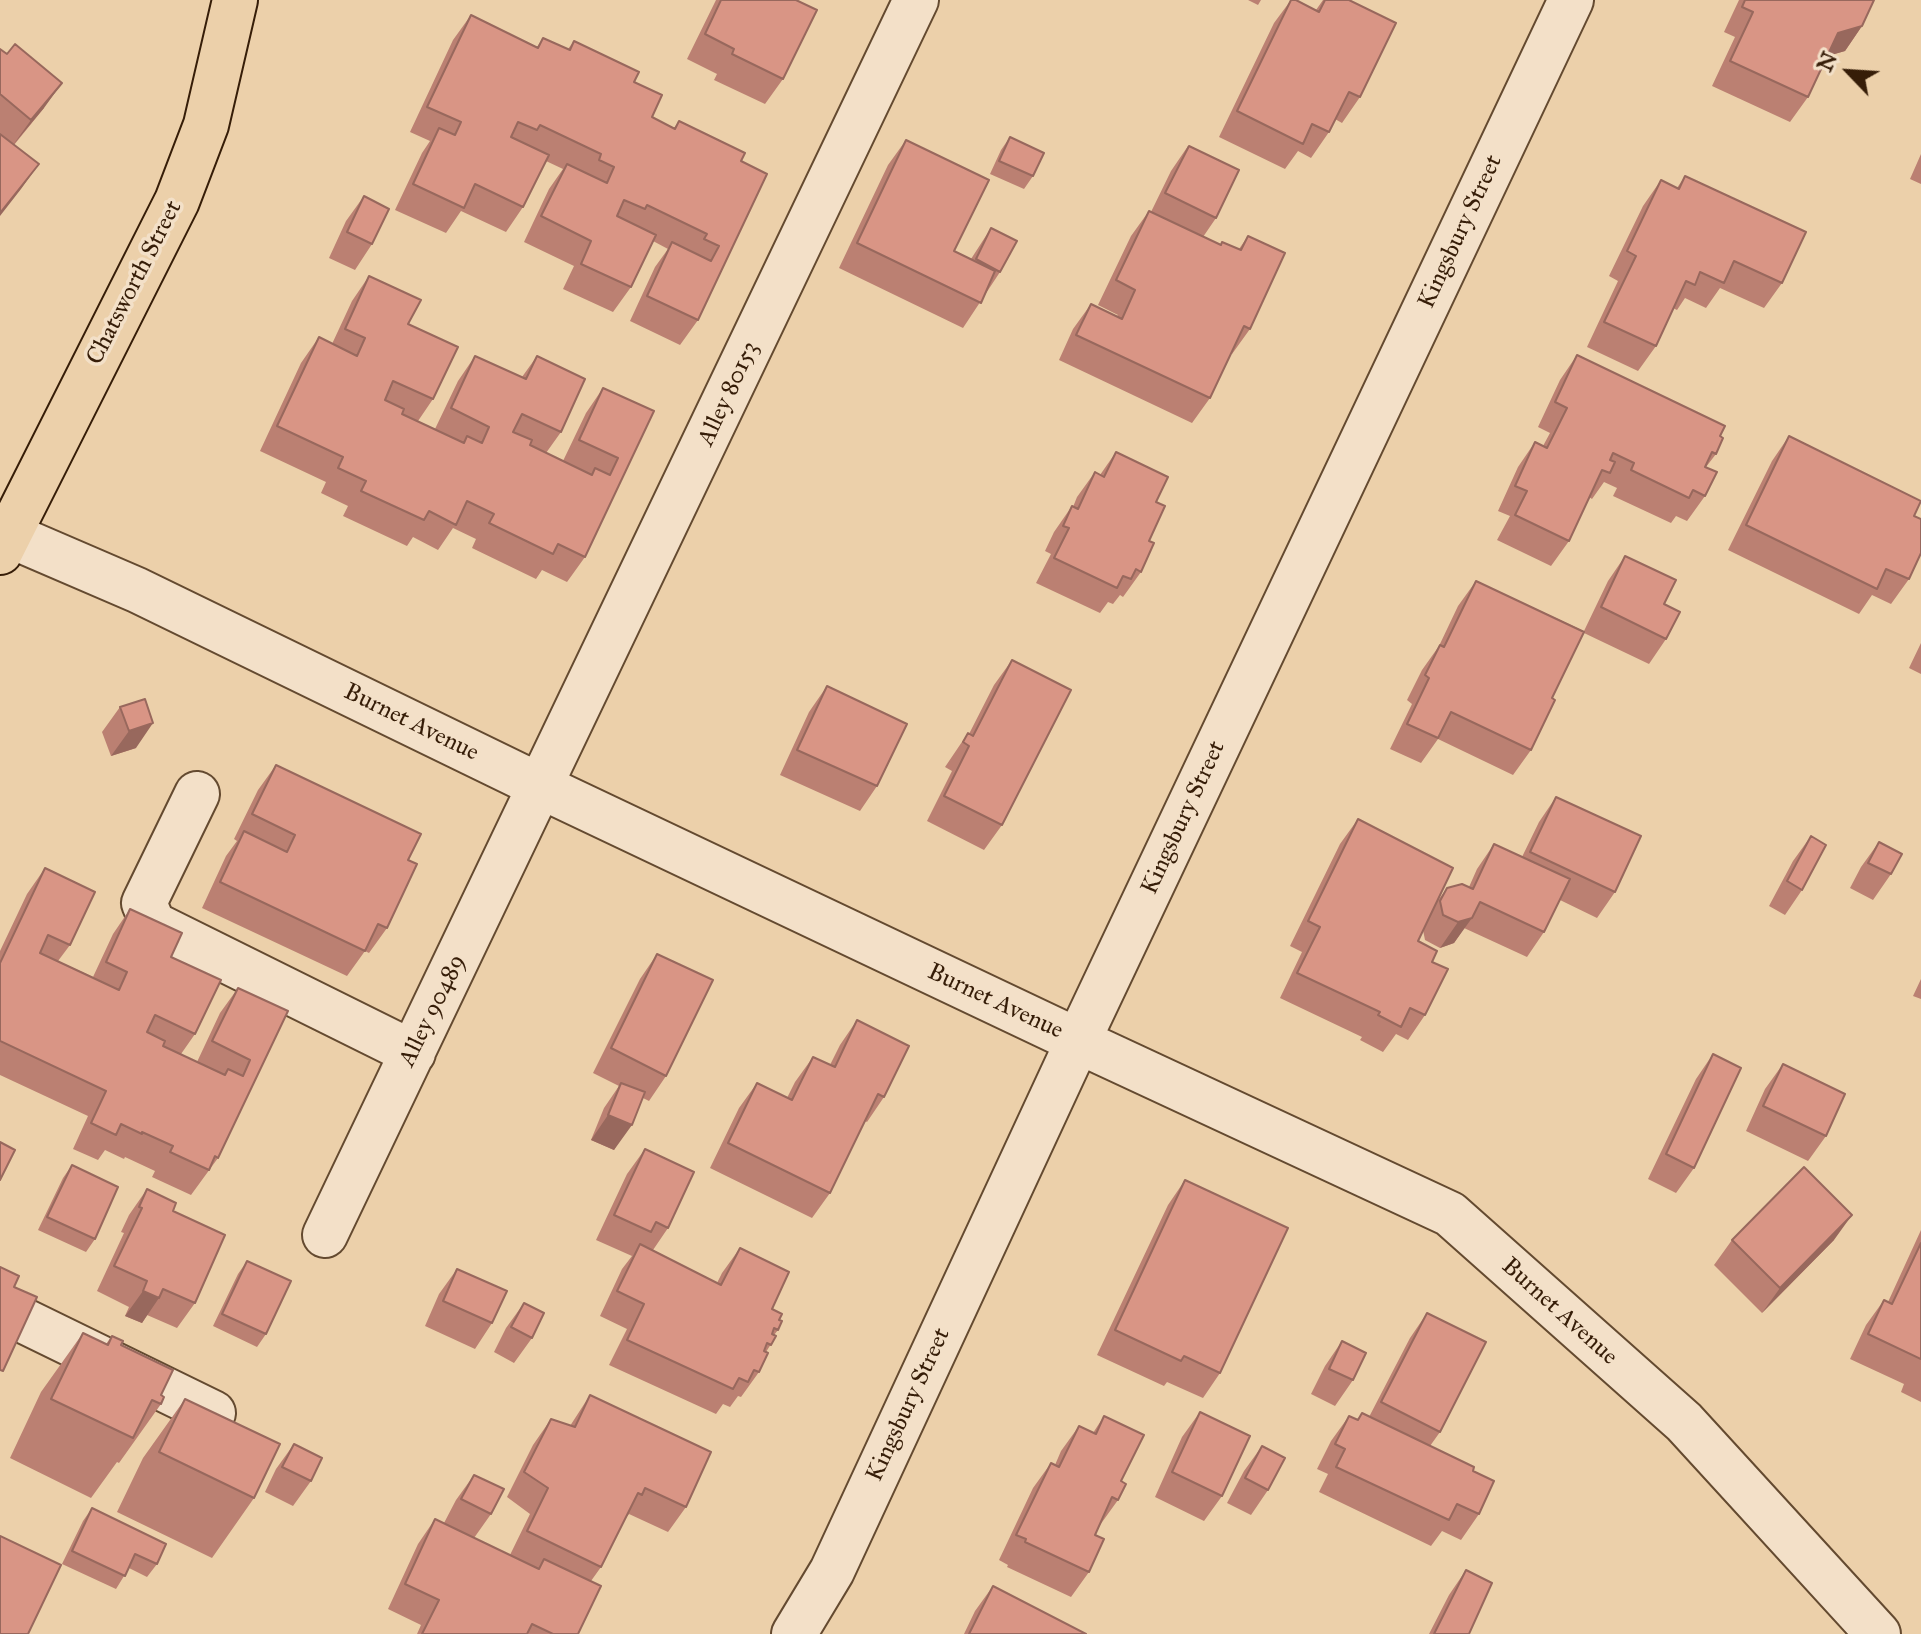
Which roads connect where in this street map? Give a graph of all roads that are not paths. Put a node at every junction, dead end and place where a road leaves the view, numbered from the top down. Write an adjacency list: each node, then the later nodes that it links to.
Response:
1 (235, 0): 4 (main road, Chatsworth Street)
2 (916, 0): 5 (street, Alley 80153)
3 (1571, 0): 7 (street, Kingsbury Street)
4 (3, 539): 5 (street, Burnet Avenue)
5 (540, 786): 7 (street, Burnet Avenue); 8 (street, Alley 90489)
6 (197, 794): 8 (street)
7 (1078, 1041): 12 (street, Kingsbury Street); 13 (street, Burnet Avenue)
8 (413, 1053): 9 (street, Alley 90489)
9 (325, 1235)
10 (0, 1309): 11 (street)
11 (213, 1413)
12 (794, 1634)
13 (1878, 1634)

